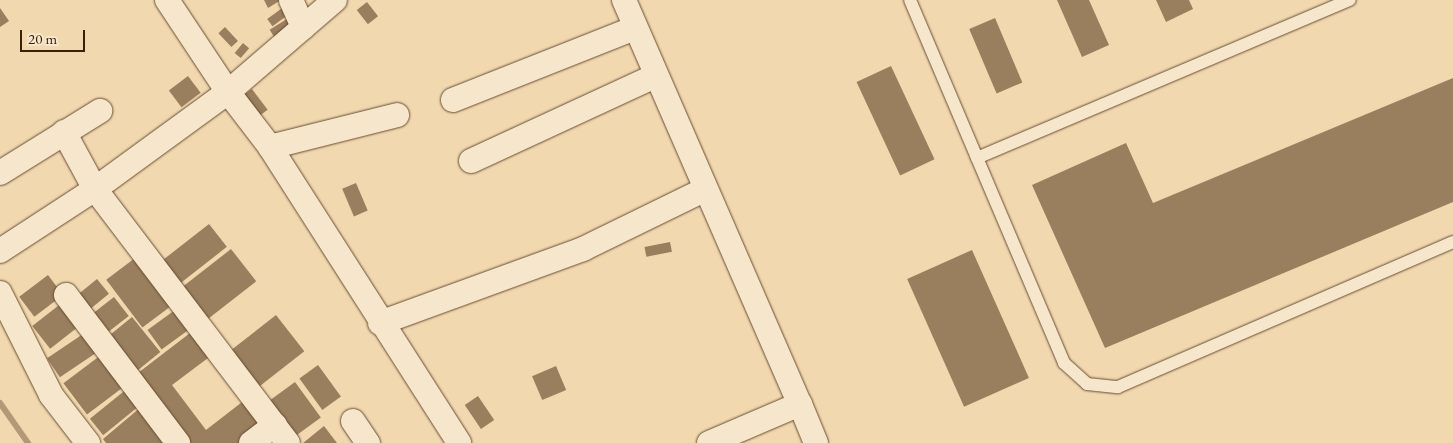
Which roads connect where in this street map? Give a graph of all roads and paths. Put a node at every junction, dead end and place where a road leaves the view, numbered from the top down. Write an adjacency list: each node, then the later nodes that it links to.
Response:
1 (166, 0): 10 (street)
2 (291, 0): 7 (street)
3 (335, 0): 7 (street)
4 (624, 0): 8 (street)
5 (910, 0): 16 (lane)
6 (1350, 0): 16 (lane)
7 (303, 27): 10 (street)
8 (635, 28): 9 (street); 11 (street)
9 (655, 76): 17 (street); 20 (street)
10 (228, 92): 15 (street); 19 (street)
11 (453, 100)
12 (100, 111): 14 (street)
13 (397, 115): 15 (street)
14 (64, 132): 18 (street); 19 (street)
15 (270, 147): 25 (street)
16 (977, 158): 21 (lane)
17 (471, 160)
18 (0, 173)
19 (95, 189): 22 (street); 28 (street)
20 (704, 190): 25 (street); 26 (street)
21 (1453, 242)
22 (0, 251)
23 (0, 293): 29 (street)
24 (66, 295): 30 (street)
25 (380, 323): 33 (street)
26 (800, 404): 34 (street); 35 (street)
27 (353, 421): 32 (street)
28 (281, 434): 31 (street)
29 (88, 443)
30 (178, 443)
31 (251, 443)
32 (368, 443)
33 (459, 443)
34 (709, 443)
35 (816, 443)

